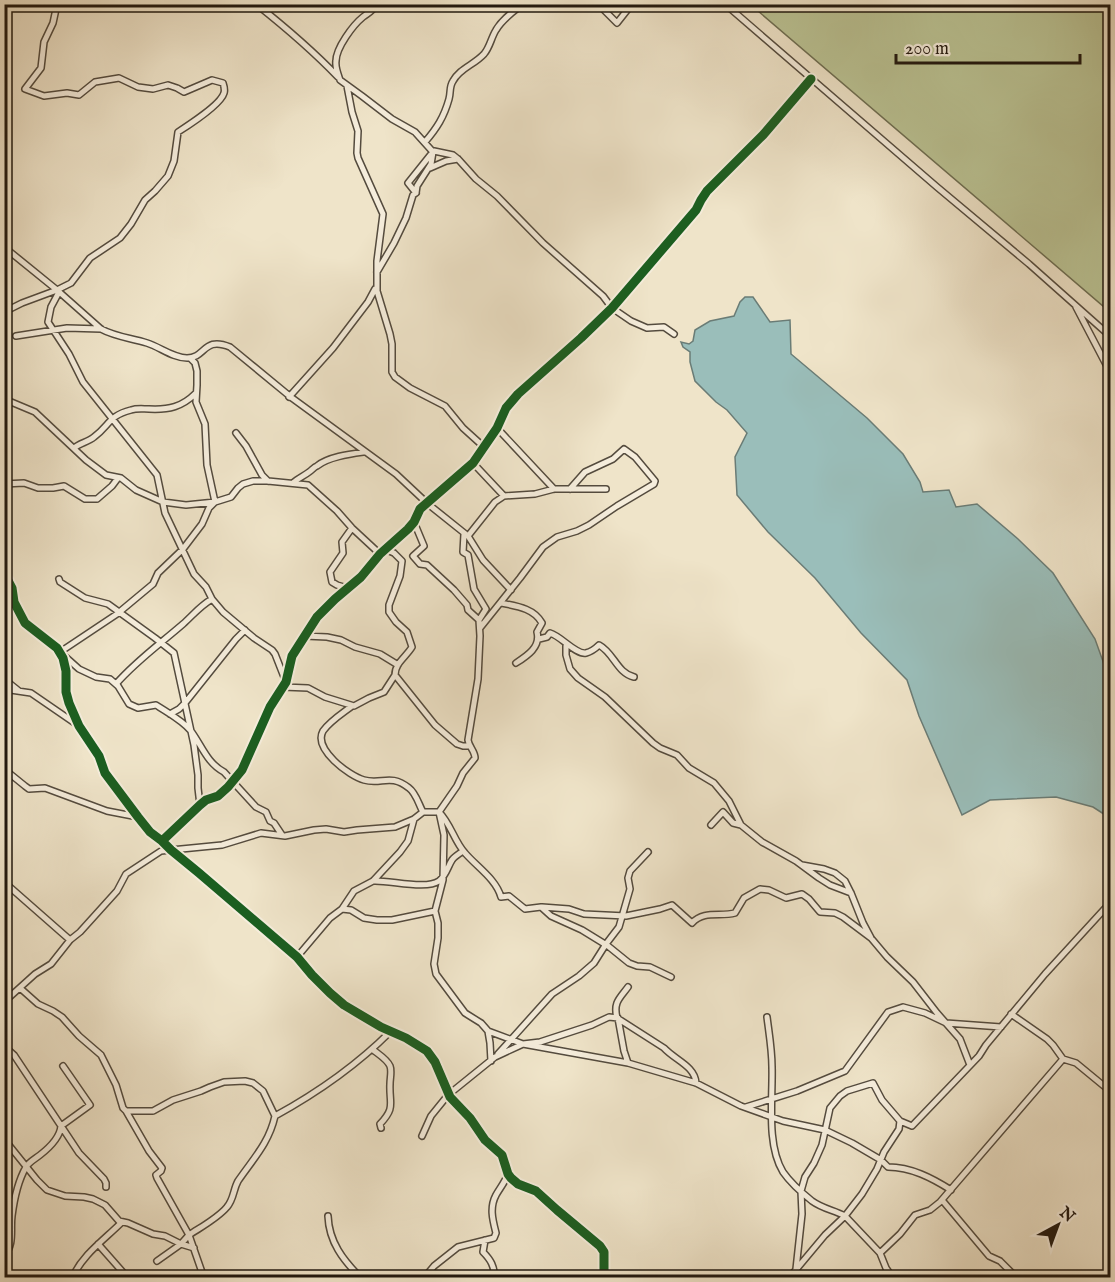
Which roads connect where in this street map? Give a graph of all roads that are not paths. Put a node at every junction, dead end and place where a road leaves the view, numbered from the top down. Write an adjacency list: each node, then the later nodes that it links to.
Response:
1 (55, 4): 19 (street)
2 (256, 4): 8 (street)
3 (377, 4): 8 (street)
4 (523, 4): 11 (street)
5 (598, 4): 6 (street)
6 (632, 4)
7 (725, 4): 9 (street)
8 (339, 78): 10 (street)
9 (811, 79): 20 (street); 21 (street)
10 (347, 86): 11 (street); 17 (street)
11 (424, 142): 12 (street)
12 (433, 152): 13 (street); 14 (street); 15 (street)
13 (458, 159): 14 (street); 21 (street)
14 (429, 168): 15 (street)
15 (416, 193): 17 (street)
16 (4, 247): 19 (street)
17 (376, 273): 36 (street)
18 (375, 289): 31 (street)
19 (58, 291): 22 (street); 23 (street); 24 (street)
20 (1075, 304): 27 (street); 29 (street)
21 (612, 308): 25 (street); 34 (street)
22 (4, 312)
23 (101, 329): 24 (street); 28 (street)
24 (54, 330): 26 (street); 33 (street)
25 (674, 334)
26 (16, 336)
27 (1110, 336)
28 (190, 358): 30 (street); 31 (street)
29 (1110, 372)
30 (196, 393): 33 (street); 49 (street)
31 (290, 397): 38 (street)
32 (4, 399): 37 (street)
33 (112, 417): 37 (street); 48 (street)
34 (496, 428): 36 (street); 44 (street)
35 (236, 433): 41 (street)
36 (484, 447): 39 (street)
37 (74, 448): 40 (street)
38 (364, 452): 42 (street); 50 (street)
39 (473, 463): 47 (street); 50 (street)
40 (118, 478): 43 (street); 48 (street)
41 (268, 481): 42 (street); 49 (street)
42 (293, 483): 52 (street)
43 (4, 484)
44 (554, 489): 45 (street); 47 (street)
45 (570, 489): 46 (street); 59 (street)
46 (606, 489)
47 (504, 496): 53 (street)
48 (163, 502): 49 (street); 54 (street)
49 (215, 502): 54 (street)
50 (428, 504): 51 (street); 53 (street)
51 (414, 522): 55 (street); 63 (street)
52 (352, 528): 55 (street); 58 (street)
53 (466, 535): 59 (street); 63 (street)
54 (183, 549): 60 (street); 62 (street)
55 (380, 555): 58 (street); 72 (street)
56 (4, 573): 70 (street)
57 (59, 579): 62 (street)
58 (347, 588): 66 (street)
59 (511, 590): 61 (street)
60 (212, 599): 65 (street); 68 (street)
61 (501, 603): 64 (street); 67 (street)
62 (119, 612): 68 (street); 70 (street)
63 (479, 620): 64 (street)
64 (480, 628): 85 (street)
65 (245, 630): 77 (street); 80 (street)
66 (305, 636): 72 (street); 77 (street)
67 (539, 639): 69 (street); 71 (street)
68 (160, 642): 76 (street); 80 (street)
69 (567, 644): 74 (street); 94 (street)
70 (60, 652): 76 (street); 83 (street)
71 (516, 663)
72 (398, 665): 73 (street)
73 (395, 675): 81 (street); 85 (street)
74 (634, 677)
75 (4, 679): 79 (street)
76 (116, 684): 82 (street)
77 (284, 685): 81 (street); 87 (street)
78 (4, 690): 79 (street)
79 (19, 691): 83 (street)
80 (185, 703): 82 (street); 84 (street)
81 (352, 706): 89 (street)
82 (170, 714): 84 (street)
83 (79, 726): 91 (street)
84 (190, 731): 87 (street); 88 (street)
85 (469, 746): 90 (street)
86 (4, 769): 91 (street)
87 (233, 781): 88 (street); 95 (street)
88 (200, 805): 96 (street)
89 (423, 812): 90 (street); 92 (street)
90 (440, 812): 98 (street); 101 (street)
91 (138, 817): 96 (street)
92 (414, 819): 95 (street); 102 (street)
93 (711, 825): 94 (street)
94 (741, 825): 100 (street)
95 (282, 835): 97 (street)
96 (162, 841): 97 (street)
97 (171, 850): 111 (street); 113 (street)
98 (463, 851): 101 (street); 106 (street)
99 (648, 852): 109 (street)
100 (802, 865): 104 (street); 104 (street)
101 (444, 876): 102 (street); 108 (street)
102 (373, 881): 107 (street)
103 (4, 882): 111 (street)
104 (851, 893): 110 (street)
105 (1110, 903): 118 (street)
106 (541, 907): 109 (street); 112 (street)
107 (342, 909): 108 (street); 113 (street)
108 (435, 911): 124 (street)
109 (623, 916): 110 (street); 112 (street)
110 (871, 938): 121 (street)
111 (70, 940): 116 (street)
112 (606, 944): 114 (street); 125 (street)
113 (297, 957): 123 (street)
114 (671, 977)
115 (628, 987): 120 (street)
116 (20, 988): 117 (street); 139 (street)
117 (4, 1002)
118 (1011, 1014): 122 (street); 130 (street)
119 (767, 1017): 137 (street)
120 (618, 1018): 126 (street); 131 (street); 134 (street)
121 (946, 1023): 122 (street); 133 (street); 137 (street)
122 (1001, 1027): 133 (street)
123 (391, 1031): 128 (street); 136 (street)
124 (488, 1031): 125 (street); 129 (street)
125 (511, 1039): 126 (street); 129 (street)
126 (523, 1044): 129 (street); 131 (street)
127 (4, 1046): 143 (street)
128 (372, 1049): 140 (street); 144 (street)
129 (493, 1059): 136 (street)
130 (1063, 1059): 135 (street); 152 (street)
131 (628, 1063): 134 (street)
132 (63, 1065): 143 (street)
133 (970, 1065): 142 (street)
134 (696, 1083): 138 (street)
135 (1110, 1091)
136 (448, 1095): 146 (street); 150 (street)
137 (771, 1100): 138 (street); 141 (street)
138 (746, 1107): 141 (street)
139 (126, 1111): 140 (street); 158 (street)
140 (275, 1116): 158 (street)
141 (771, 1116): 145 (street); 153 (street)
142 (900, 1121): 145 (street); 148 (street)
143 (61, 1126): 149 (street); 151 (street)
144 (381, 1128)
145 (825, 1130): 148 (street); 153 (street)
146 (422, 1136)
147 (4, 1139): 149 (street)
148 (880, 1160): 152 (street); 156 (street)
149 (26, 1166): 157 (street); 164 (street)
150 (508, 1174): 159 (street); 175 (street)
151 (106, 1187)
152 (951, 1190): 154 (street)
153 (801, 1191): 156 (street); 166 (street)
154 (942, 1200): 163 (street); 178 (street)
155 (328, 1216): 172 (street)
156 (845, 1216): 163 (street); 166 (street)
157 (122, 1222): 160 (street); 161 (street)
158 (189, 1235): 161 (street); 162 (street)
159 (485, 1240): 173 (street); 174 (street)
160 (98, 1244): 169 (street); 170 (street)
161 (182, 1244): 162 (street); 165 (street)
162 (194, 1248): 171 (street)
163 (880, 1253): 177 (street)
164 (4, 1256)
165 (157, 1261)
166 (796, 1269): 176 (street)
167 (4, 1271): 168 (street)
168 (6, 1278)
169 (72, 1278)
170 (128, 1278)
171 (204, 1278)
172 (361, 1278)
173 (424, 1278)
174 (495, 1278)
175 (604, 1278)
176 (789, 1278)
177 (893, 1278)
178 (1017, 1278)

